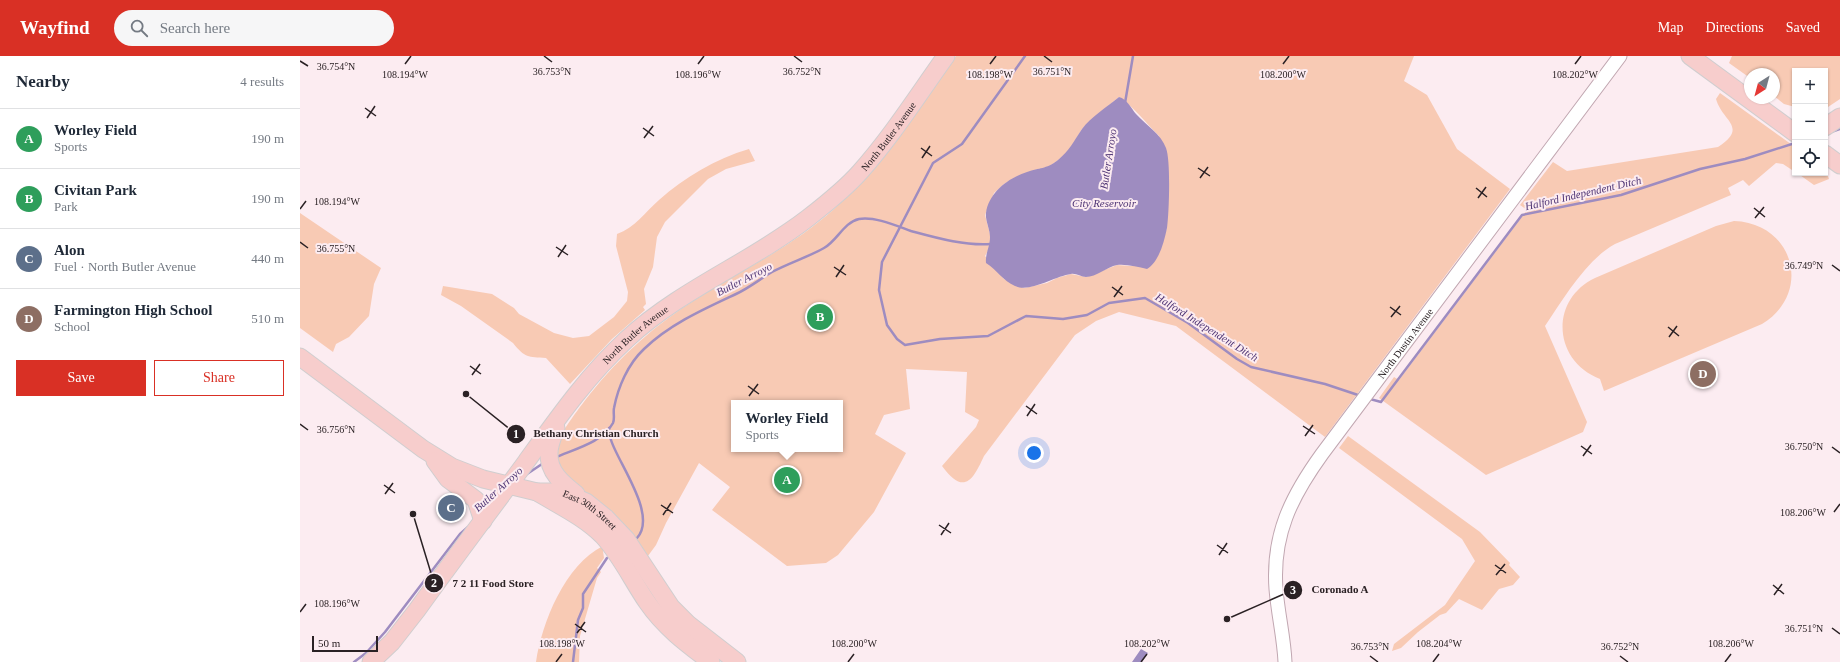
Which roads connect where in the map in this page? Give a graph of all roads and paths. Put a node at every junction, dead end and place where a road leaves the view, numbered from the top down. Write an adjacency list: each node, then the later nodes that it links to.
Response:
1 (946, 56): 10 (main road, North Butler Avenue)
2 (1620, 56): 19 (street, North Dustin Avenue)
3 (1690, 56): 6 (main road)
4 (1840, 117): 5 (main road)
5 (1828, 125)
6 (1792, 131)
7 (1828, 156): 8 (main road)
8 (1840, 165)
9 (300, 357): 11 (main road, East 30th Street)
10 (559, 417): 12 (main road, North Butler Avenue); 14 (main road)
11 (430, 454): 12 (main road, East 30th Street); 15 (main road)
12 (509, 485): 13 (main road, East 30th Street); 15 (main road, North Butler Avenue)
13 (537, 492): 14 (main road, East 30th Street); 17 (main road)
14 (586, 502): 18 (main road, East 30th Street)
15 (483, 521): 16 (main road, North Butler Avenue)
16 (371, 662)
17 (711, 662)
18 (737, 662)
19 (1285, 662)

